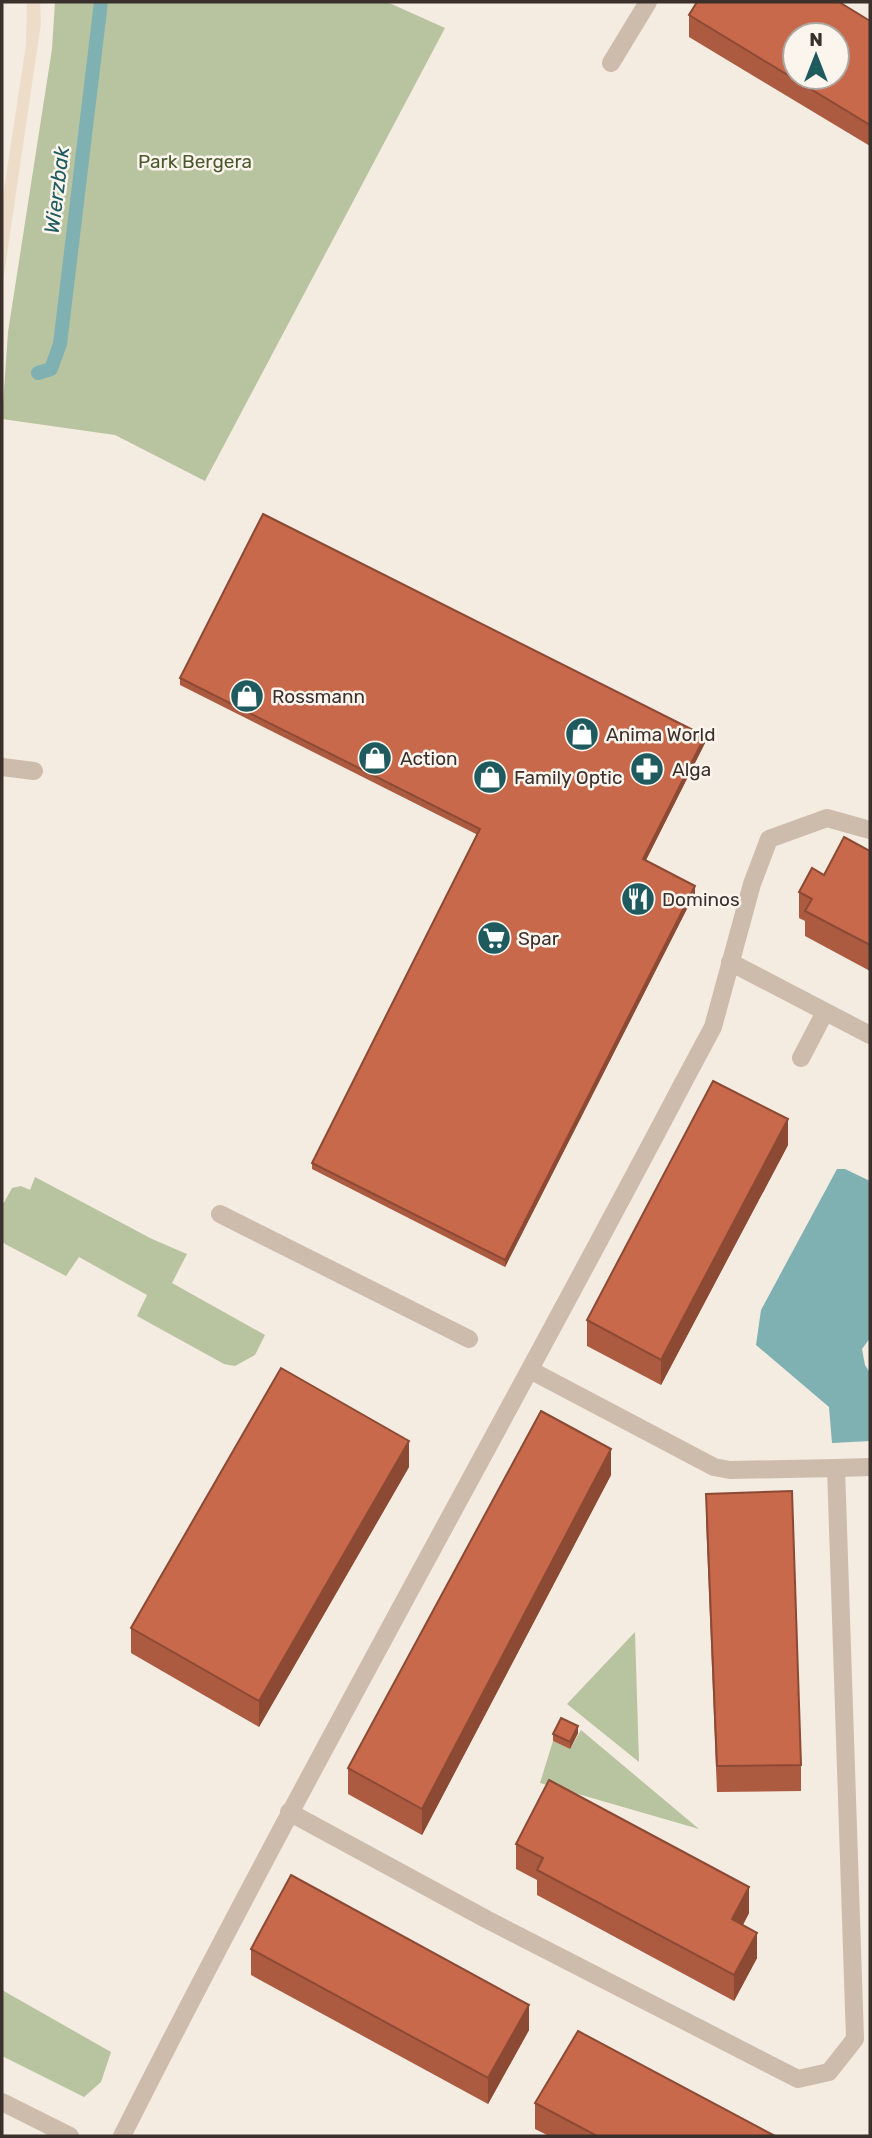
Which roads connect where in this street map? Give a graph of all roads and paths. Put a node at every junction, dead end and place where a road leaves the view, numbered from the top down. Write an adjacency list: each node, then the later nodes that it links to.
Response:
1 (648, 2): 2 (street)
2 (611, 63)
3 (2, 767): 4 (street)
4 (34, 771)
5 (870, 830): 6 (street)
6 (730, 962): 7 (street); 12 (street)
7 (825, 1012): 8 (street); 9 (street)
8 (870, 1035)
9 (801, 1058)
10 (220, 1214): 11 (street)
11 (469, 1339)
12 (532, 1371): 14 (street); 15 (street)
13 (870, 1467): 14 (street)
14 (836, 1468): 15 (street)
15 (289, 1812): 18 (street)
16 (2, 2102): 17 (street)
17 (70, 2136)
18 (122, 2136)

